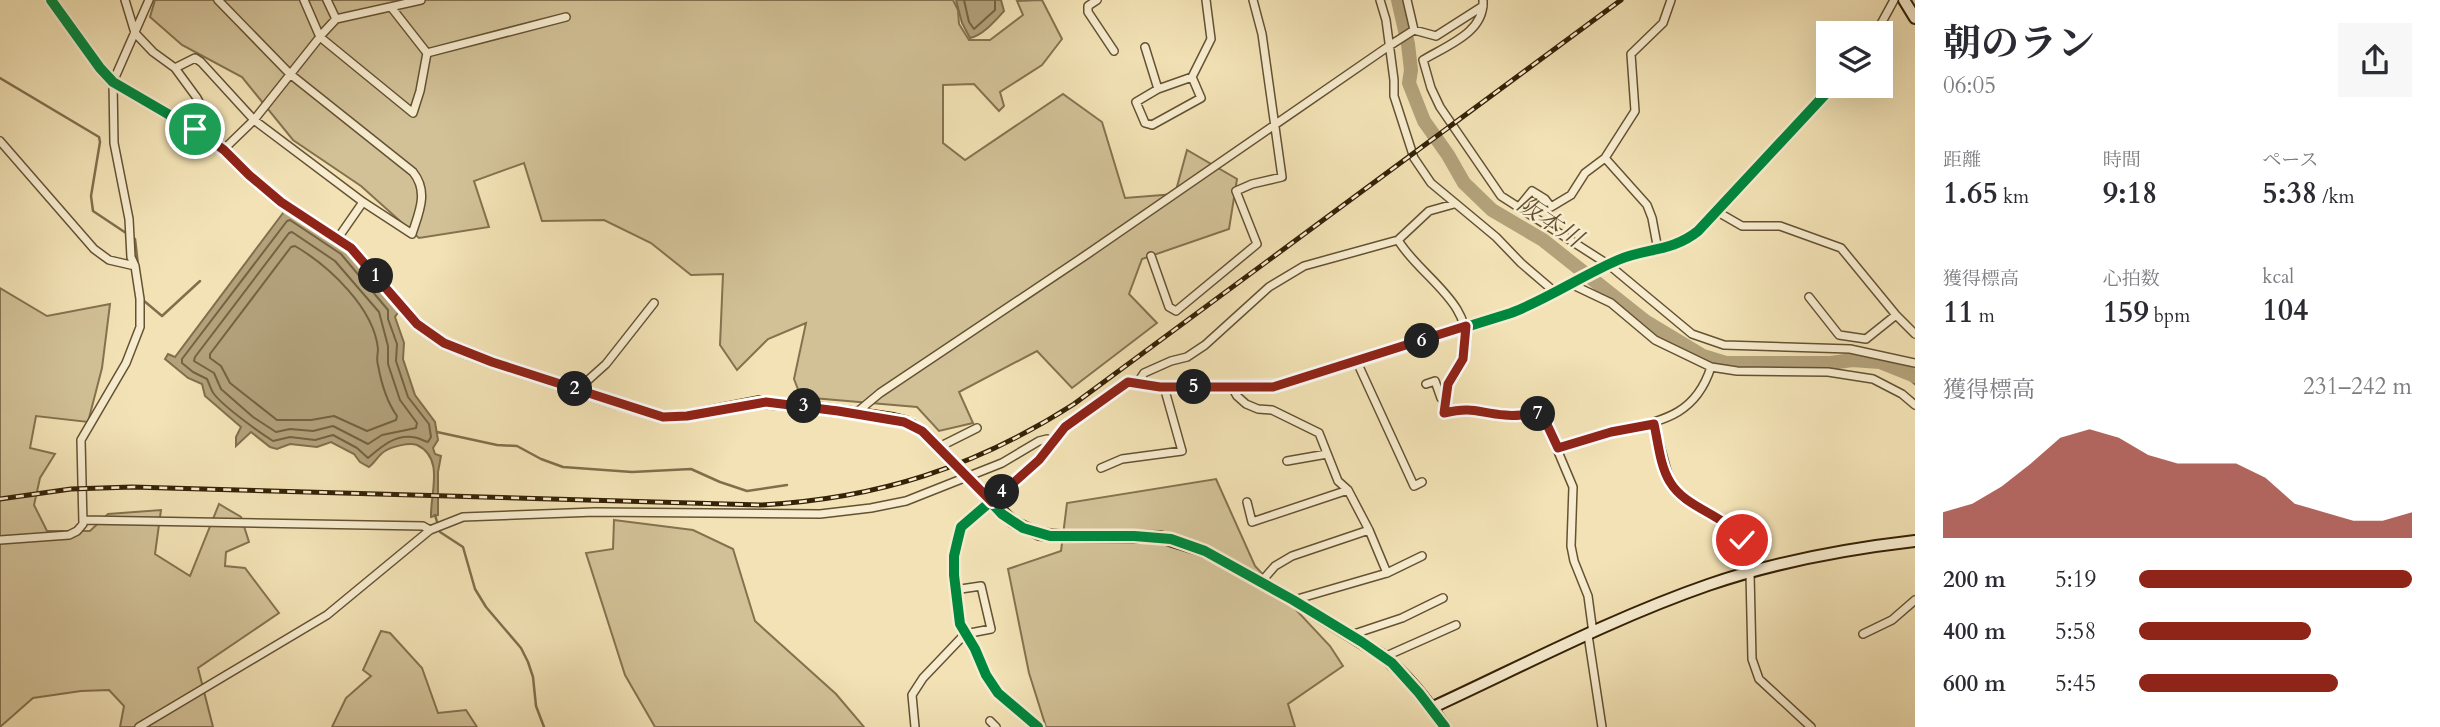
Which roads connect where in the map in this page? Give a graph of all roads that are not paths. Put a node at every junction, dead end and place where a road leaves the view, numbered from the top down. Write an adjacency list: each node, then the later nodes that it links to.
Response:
1 (51, 0): 32 (street)
2 (125, 0): 23 (street)
3 (149, 0): 23 (street)
4 (218, 0): 30 (street)
5 (304, 0): 24 (street)
6 (327, 0): 20 (street)
7 (421, 0): 17 (street)
8 (1097, 0): 27 (street)
9 (1206, 0): 31 (street)
10 (1253, 0): 36 (street)
11 (1380, 0): 25 (street)
12 (1407, 0): 22 (street)
13 (1671, 0): 40 (street)
14 (1894, 0): 21 (street)
15 (1904, 0): 19 (street)
16 (1483, 3): 22 (street); 43 (street)
17 (391, 7): 20 (street); 28 (street)
18 (566, 17): 28 (street)
19 (1915, 18)
20 (336, 19): 24 (street)
21 (1883, 21)
22 (1414, 30): 25 (street)
23 (135, 33): 29 (street); 32 (street)
24 (320, 37): 28 (street); 30 (street)
25 (1390, 46): 36 (street); 42 (street)
26 (1145, 47): 33 (street)
27 (1114, 51)
28 (427, 53)
29 (175, 68): 35 (street); 38 (street)
30 (290, 74): 35 (street); 41 (street)
31 (1192, 77): 33 (street); 33 (street)
32 (113, 82): 38 (street); 49 (street)
33 (1158, 89)
34 (1822, 98): 44 (street)
35 (254, 120): 39 (street); 41 (street)
36 (1273, 125): 48 (street); 68 (street)
37 (0, 141): 49 (street)
38 (212, 141): 39 (street)
39 (223, 150): 45 (street)
40 (1605, 158): 43 (street); 47 (street)
41 (363, 202): 45 (street)
42 (1454, 204): 46 (street); 52 (street)
43 (1519, 207): 50 (street)
44 (1716, 211): 47 (street); 55 (street)
45 (338, 238): 65 (street)
46 (1398, 240): 56 (street); 61 (street)
47 (1658, 250): 50 (street)
48 (1151, 256)
49 (135, 266): 81 (street)
50 (1606, 267): 51 (street); 59 (street)
51 (1574, 282): 52 (street); 60 (street)
52 (1556, 293): 56 (street)
53 (1809, 297): 55 (street)
54 (653, 303): 65 (street)
55 (1896, 315): 57 (street)
56 (1466, 326): 58 (street); 66 (street)
57 (1915, 334)
58 (1357, 362): 64 (street); 77 (street)
59 (1915, 363)
60 (1712, 367): 67 (street); 69 (street)
61 (1138, 382): 63 (street); 71 (street)
62 (1426, 384): 66 (street)
63 (1164, 387): 64 (street); 76 (street)
64 (1232, 387): 74 (street)
65 (577, 390): 68 (street)
66 (1445, 401): 72 (street)
67 (1915, 405)
68 (856, 413): 73 (street)
69 (1654, 424): 72 (street); 88 (street)
70 (977, 428): 73 (street)
71 (1055, 441): 79 (street); 82 (street)
72 (1558, 448): 96 (street)
73 (941, 450): 79 (street, bridge)
74 (1327, 454): 75 (street); 78 (street)
75 (1287, 461)
76 (1101, 468)
77 (1422, 482)
78 (1348, 490): 80 (street); 83 (street)
79 (992, 502): 89 (street); 90 (street)
80 (1247, 502)
81 (83, 520): 82 (street); 84 (street)
82 (430, 530): 102 (street)
83 (1369, 530): 87 (street); 89 (street)
84 (0, 540)
85 (1915, 541): 88 (street)
86 (1422, 556): 87 (street)
87 (1387, 573): 92 (street)
88 (1750, 573): 96 (street); 108 (street)
89 (1261, 582): 92 (street)
90 (954, 590): 95 (street); 95 (street)
91 (1443, 598): 98 (street)
92 (1293, 600): 98 (street)
93 (1915, 600): 97 (street)
94 (1455, 625): 99 (street)
95 (965, 634): 103 (street); 105 (street)
96 (1591, 634): 100 (street); 107 (street)
97 (1863, 634)
98 (1351, 635): 99 (street)
99 (1384, 657): 100 (street)
100 (1431, 708): 106 (street)
101 (990, 721): 104 (street)
102 (139, 727)
103 (915, 727)
104 (996, 727)
105 (1038, 727)
106 (1445, 727)
107 (1602, 727)
108 (1811, 727)

